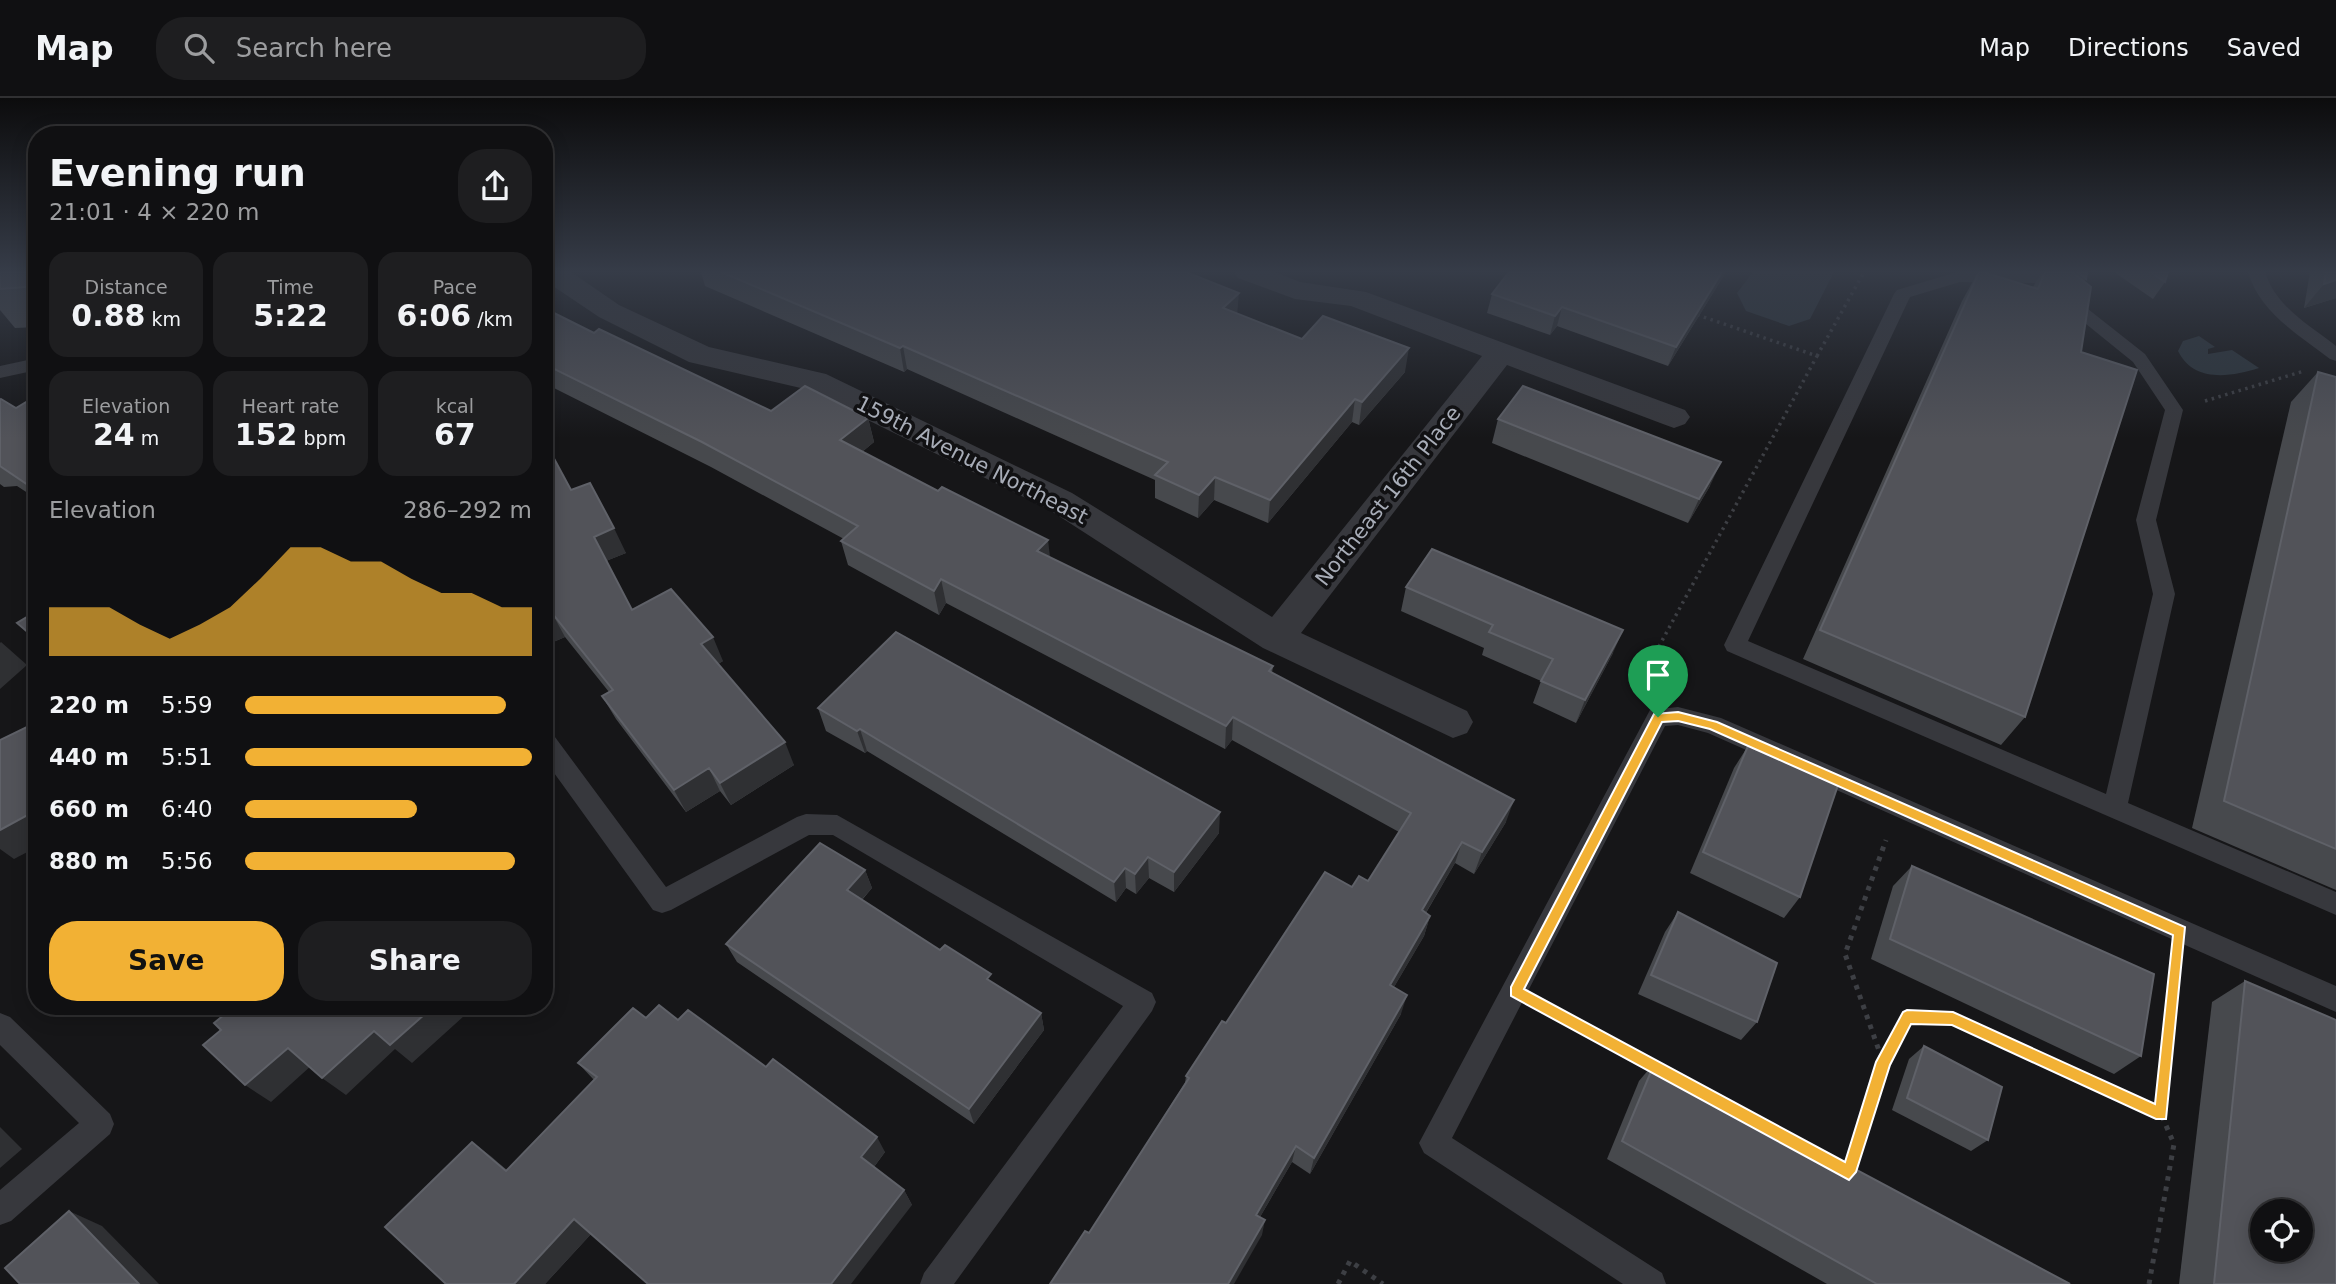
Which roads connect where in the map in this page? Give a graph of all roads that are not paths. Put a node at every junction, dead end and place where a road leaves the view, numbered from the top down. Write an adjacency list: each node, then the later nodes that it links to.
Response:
1 (643, 327): 11 (street, 159th Avenue Northeast)
2 (1433, 327): 6 (street)
3 (1887, 327): 14 (lane)
4 (2100, 327): 14 (lane)
5 (2302, 327): 7 (lane)
6 (1500, 353): 10 (street); 11 (street, Northeast 16th Place)
7 (2336, 355)
8 (28, 366): 9 (lane)
9 (0, 372)
10 (1674, 417)
11 (1276, 638): 12 (street, 159th Avenue Northeast)
12 (1453, 722)
13 (553, 752): 19 (lane)
14 (2115, 809): 15 (lane)
15 (2336, 904)
16 (2336, 999): 20 (lane)
17 (0, 1026): 18 (lane)
18 (0, 1210)
19 (934, 1284)
20 (1651, 1284)

